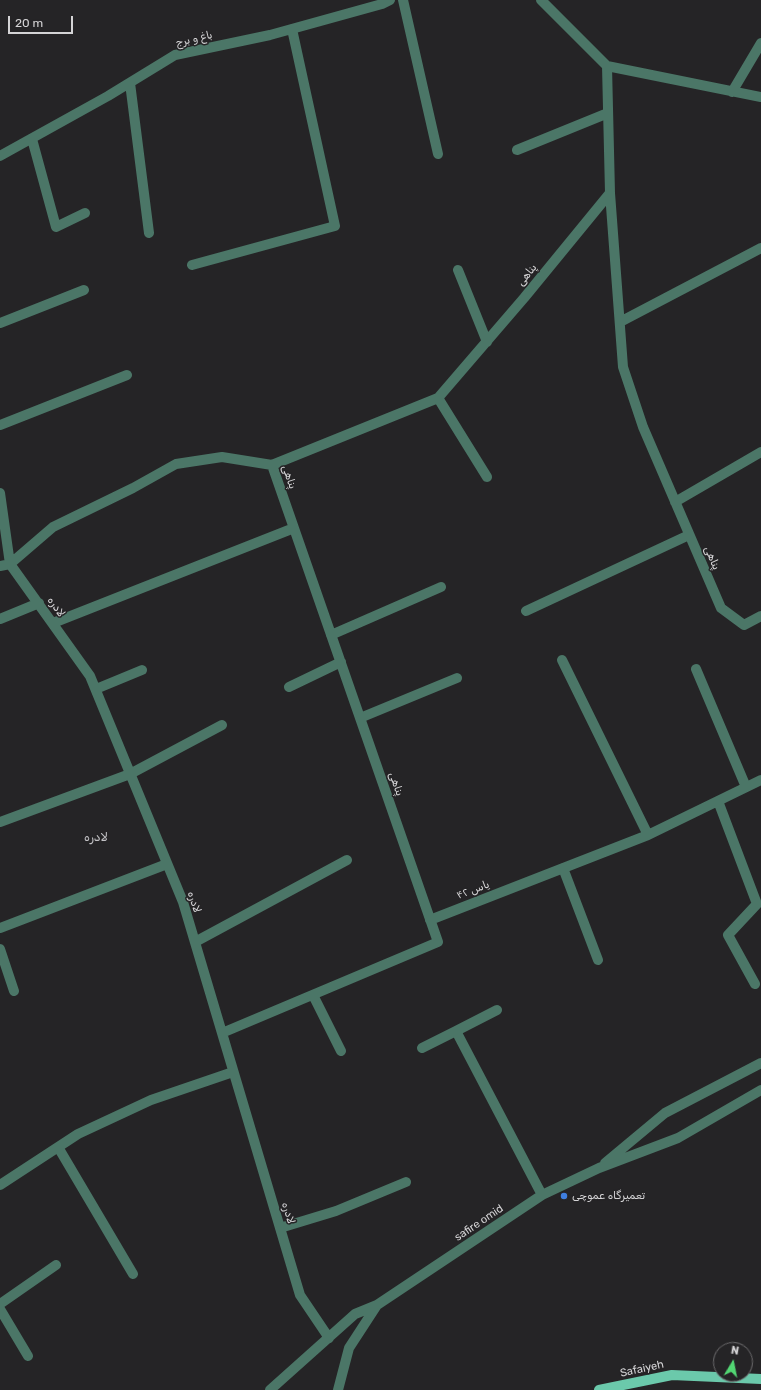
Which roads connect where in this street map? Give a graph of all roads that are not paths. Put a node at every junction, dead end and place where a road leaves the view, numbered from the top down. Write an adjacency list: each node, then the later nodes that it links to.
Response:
1 (390, 0): 4 (street, باغ و برج)
2 (403, 0): 13 (street)
3 (541, 0): 6 (street)
4 (292, 29): 7 (street, باغ و برج); 19 (street)
5 (761, 43): 8 (street)
6 (607, 66): 8 (street); 10 (street, پناهی)
7 (130, 83): 11 (street, باغ و برج); 17 (street)
8 (732, 92): 9 (street)
9 (761, 98)
10 (608, 113): 12 (street); 15 (street, پناهی)
11 (32, 139): 14 (street, باغ و برج); 16 (street)
12 (517, 150)
13 (438, 154)
14 (0, 156)
15 (610, 193): 22 (street, پناهی); 24 (street, پناهی)
16 (85, 213)
17 (149, 233)
18 (761, 248): 22 (street)
19 (192, 265)
20 (458, 270): 24 (street)
21 (84, 290): 23 (street)
22 (620, 322): 32 (street, پناهی)
23 (0, 323)
24 (487, 342): 26 (street, پناهی)
25 (127, 375): 27 (street)
26 (438, 398): 29 (street, پناهی); 30 (street)
27 (0, 425)
28 (761, 452): 32 (street)
29 (272, 465): 33 (street, پناهی); 35 (street)
30 (487, 477)
31 (0, 493): 35 (street, لادره)
32 (675, 502): 34 (street, پناهی)
33 (294, 528): 42 (street); 43 (street, پناهی)
34 (690, 535): 39 (street); 40 (street, پناهی)
35 (10, 564): 36 (street); 38 (street, لادره)
36 (0, 566)
37 (441, 587): 43 (street)
38 (39, 603): 41 (street); 42 (street, لادره)
39 (526, 611)
40 (761, 616)
41 (0, 619)
42 (53, 623): 50 (street, لادره)
43 (331, 635): 45 (street, پناهی)
44 (562, 660): 58 (street)
45 (341, 662): 49 (street); 51 (street, پناهی)
46 (696, 669): 55 (street)
47 (142, 670): 50 (street)
48 (457, 678): 51 (street)
49 (289, 687)
50 (96, 689): 53 (street, لادره)
51 (360, 718): 62 (street, پناهی)
52 (222, 726): 53 (street)
53 (130, 774): 57 (street); 60 (street, لادره)
54 (761, 780): 55 (street, یاس ۴۲)
55 (746, 787): 56 (street, یاس ۴۲)
56 (718, 801): 58 (street, یاس ۴۲); 67 (street)
57 (0, 822)
58 (648, 835): 61 (street, یاس ۴۲)
59 (347, 860): 64 (street)
60 (167, 864): 63 (street); 64 (street, لادره)
61 (563, 868): 62 (street, یاس ۴۲); 66 (street)
62 (430, 920): 69 (street)
63 (0, 928)
64 (194, 942): 72 (street, لادره)
65 (0, 949): 68 (street)
66 (598, 960)
67 (755, 984)
68 (14, 991)
69 (313, 995): 72 (street); 74 (street)
70 (497, 1010): 71 (street)
71 (456, 1031): 73 (street); 82 (street)
72 (222, 1033): 76 (street, لادره)
73 (422, 1048)
74 (341, 1051)
75 (761, 1063): 79 (street, safire omid)
76 (233, 1072): 78 (street); 83 (street, لادره)
77 (761, 1090): 79 (street, safire omid)
78 (58, 1147): 81 (street); 85 (street)
79 (599, 1168): 82 (street, safire omid)
80 (406, 1182): 83 (street)
81 (0, 1185)
82 (542, 1195): 87 (street, safire omid)
83 (280, 1228): 89 (street, لادره)
84 (56, 1265): 86 (street)
85 (133, 1274)
86 (0, 1304)
87 (377, 1305): 89 (street); 93 (street)
88 (0, 1309): 90 (street)
89 (329, 1338): 92 (street)
90 (28, 1356)
91 (761, 1379): 94 (main road, Safaiyeh)
92 (270, 1390)
93 (338, 1390)
94 (599, 1390)

